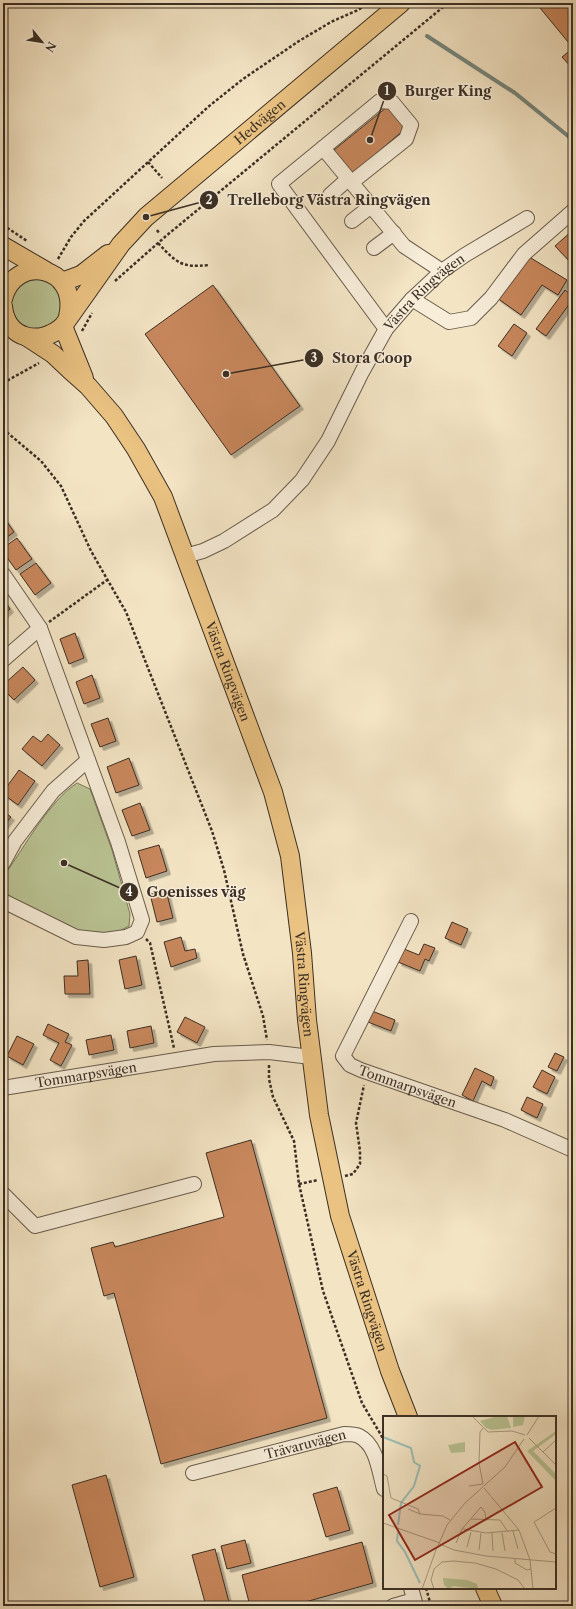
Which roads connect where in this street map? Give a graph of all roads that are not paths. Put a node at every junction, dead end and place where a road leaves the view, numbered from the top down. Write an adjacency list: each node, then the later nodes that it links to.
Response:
1 (401, 3): 10 (main road, Hedvägen)
2 (323, 148): 3 (street); 3 (street); 20 (street)
3 (350, 181): 4 (street); 5 (street)
4 (330, 195)
5 (370, 207): 8 (street); 9 (street)
6 (573, 211): 17 (street)
7 (527, 218): 14 (street, Västra Ringvägen)
8 (352, 221)
9 (394, 233): 12 (street); 14 (street)
10 (121, 244): 15 (main road, Hedvägen); 19 (main road, Hedvägen)
11 (3, 246): 13 (main road)
12 (374, 248)
13 (52, 265): 15 (main road); 16 (main road)
14 (442, 271): 17 (street, Västra Ringvägen)
15 (62, 282): 19 (main road)
16 (5, 285)
17 (412, 299): 20 (street, Västra Ringvägen)
18 (3, 306): 21 (main road)
19 (66, 321): 21 (main road, Hedvägen); 22 (main road, Västra Ringvägen)
20 (386, 329): 23 (street, Västra Ringvägen)
21 (16, 334): 22 (main road, Västra Ringvägen)
22 (88, 386): 23 (main road, Västra Ringvägen)
23 (185, 556): 31 (main road, Västra Ringvägen)
24 (3, 574): 25 (street)
25 (40, 628): 26 (street); 27 (street)
26 (3, 660)
27 (88, 760): 28 (street); 29 (street)
28 (3, 863)
29 (3, 901)
30 (411, 921): 33 (street, Tommarpsvägen)
31 (311, 1058): 32 (street, Tommarpsvägen); 36 (main road, Västra Ringvägen)
32 (3, 1088)
33 (573, 1150)
34 (194, 1184): 35 (street)
35 (3, 1194)
36 (408, 1416)
37 (193, 1473): 38 (street, Trävaruvägen)
38 (383, 1485)
39 (485, 1589): 42 (main road)
40 (414, 1598): 41 (street)
41 (393, 1606)
42 (493, 1606)

